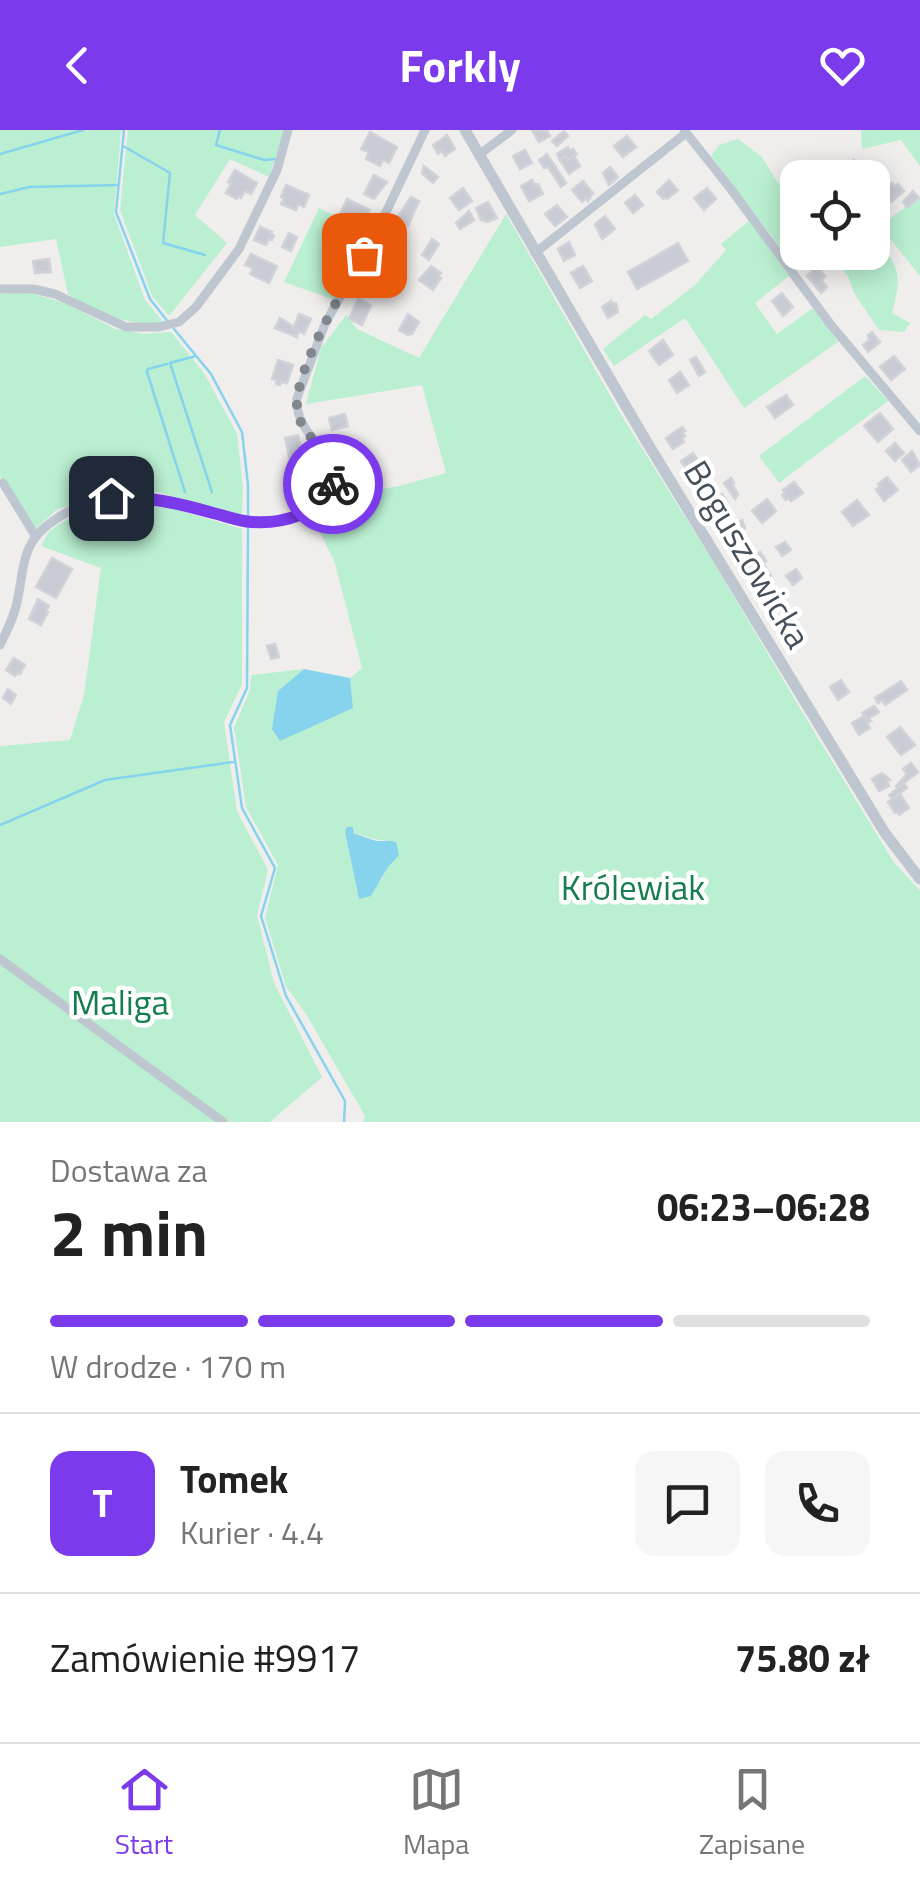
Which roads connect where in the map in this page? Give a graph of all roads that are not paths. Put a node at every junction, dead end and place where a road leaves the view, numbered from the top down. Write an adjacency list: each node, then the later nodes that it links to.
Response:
1 (288, 130): 8 (street)
2 (426, 130): 11 (street)
3 (465, 130): 6 (street, Boguszowicka)
4 (512, 130): 6 (street)
5 (685, 132): 7 (street); 9 (street)
6 (480, 154): 7 (street, Boguszowicka)
7 (536, 253): 13 (street, Boguszowicka)
8 (0, 288)
9 (920, 432)
10 (3, 483): 11 (street)
11 (36, 536): 12 (street)
12 (0, 645)
13 (920, 878)
14 (0, 959): 15 (street)
15 (222, 1122)

